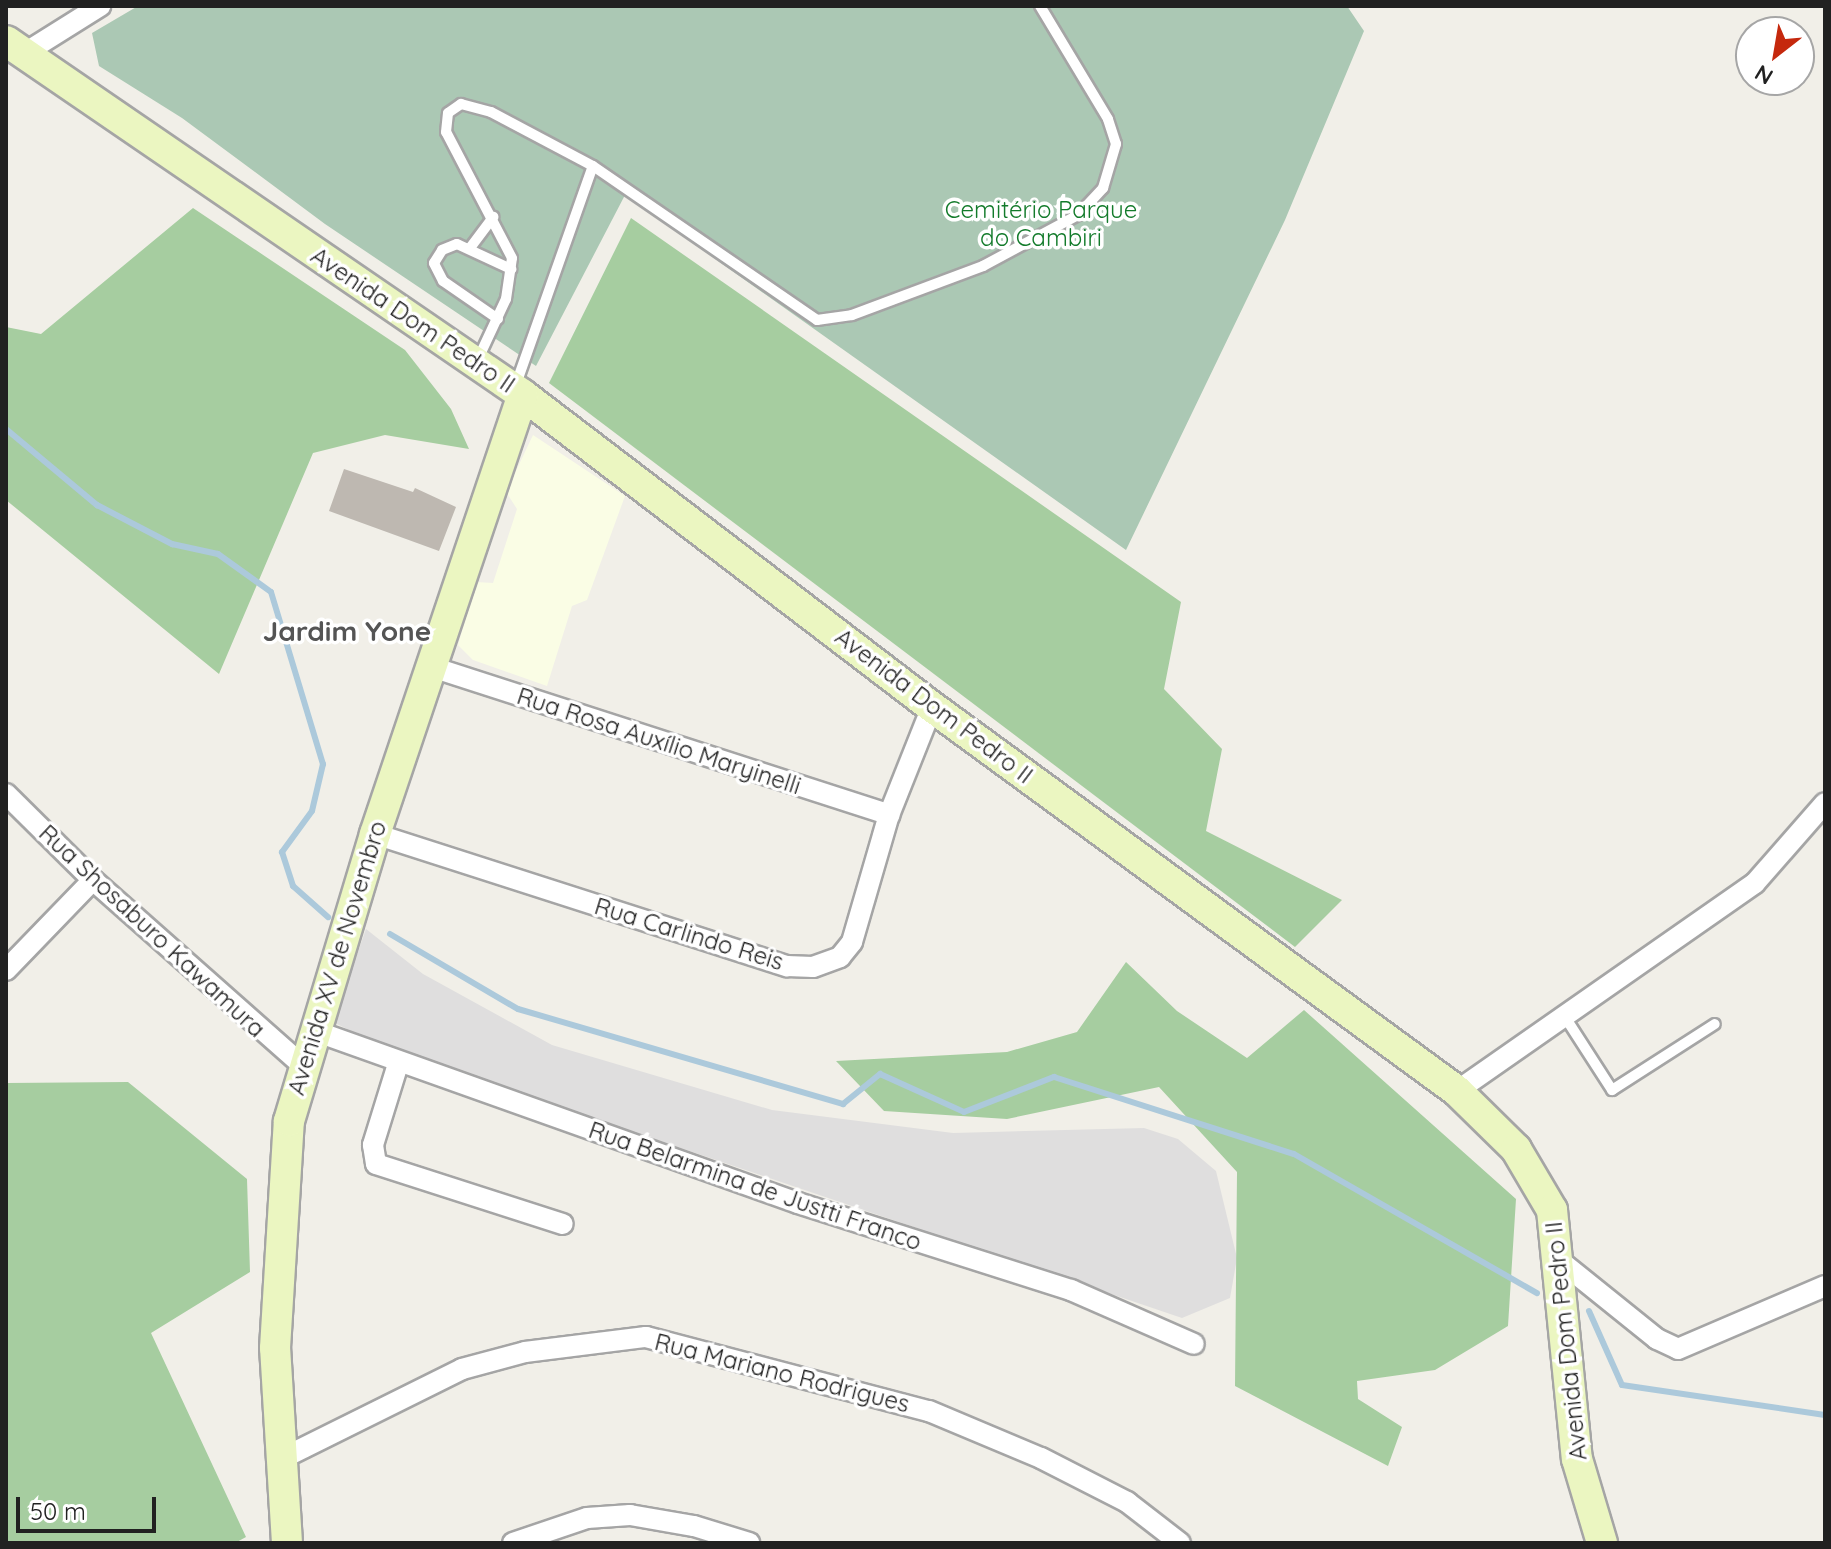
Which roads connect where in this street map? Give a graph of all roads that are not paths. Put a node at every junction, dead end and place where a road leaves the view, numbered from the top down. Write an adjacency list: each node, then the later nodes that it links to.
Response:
1 (100, 6): 3 (street)
2 (1040, 6): 4 (lane)
3 (16, 47): 9 (street, Avenida Dom Pedro II)
4 (593, 166): 5 (lane); 10 (lane)
5 (493, 217): 6 (lane); 7 (lane)
6 (470, 248): 7 (lane); 8 (lane)
7 (511, 269): 8 (lane)
8 (498, 319): 9 (lane)
9 (476, 363): 10 (street, Avenida Dom Pedro II)
10 (518, 392): 11 (street, Avenida Dom Pedro II); 12 (street, Avenida XV de Novembro)
11 (547, 413): 12 (street); 14 (street, Avenida Dom Pedro II)
12 (512, 426): 13 (street, Avenida XV de Novembro)
13 (429, 666): 17 (street, Rua Rosa Auxílio Maryinelli); 18 (street, Avenida XV de Novembro)
14 (932, 707): 17 (street, Rua Carlindo Reis); 26 (street, Avenida Dom Pedro II)
15 (6, 794): 19 (street, Rua Shosaburo Kawamura)
16 (1825, 803): 21 (street)
17 (889, 815): 18 (street, Rua Carlindo Reis)
18 (375, 834): 23 (street, Avenida XV de Novembro)
19 (93, 880): 20 (street); 25 (street, Rua Shosaburo Kawamura)
20 (6, 970)
21 (1565, 1017): 22 (lane); 26 (street)
22 (1715, 1024)
23 (315, 1031): 24 (street, Rua Belarmina de Justti Franco); 25 (street, Avenida XV de Novembro)
24 (398, 1064): 27 (street); 30 (street, Rua Belarmina de Justti Franco)
25 (302, 1065): 31 (street, Avenida XV de Novembro)
26 (1457, 1091): 28 (street, Avenida Dom Pedro II)
27 (563, 1224)
28 (1560, 1261): 29 (street); 36 (street, Avenida Dom Pedro II)
29 (1825, 1286)
30 (1194, 1344)
31 (279, 1460): 32 (street, Avenida XV de Novembro); 35 (street, Rua Mariano Rodrigues)
32 (287, 1543)
33 (513, 1543): 34 (street)
34 (749, 1543)
35 (1180, 1543)
36 (1602, 1543)

